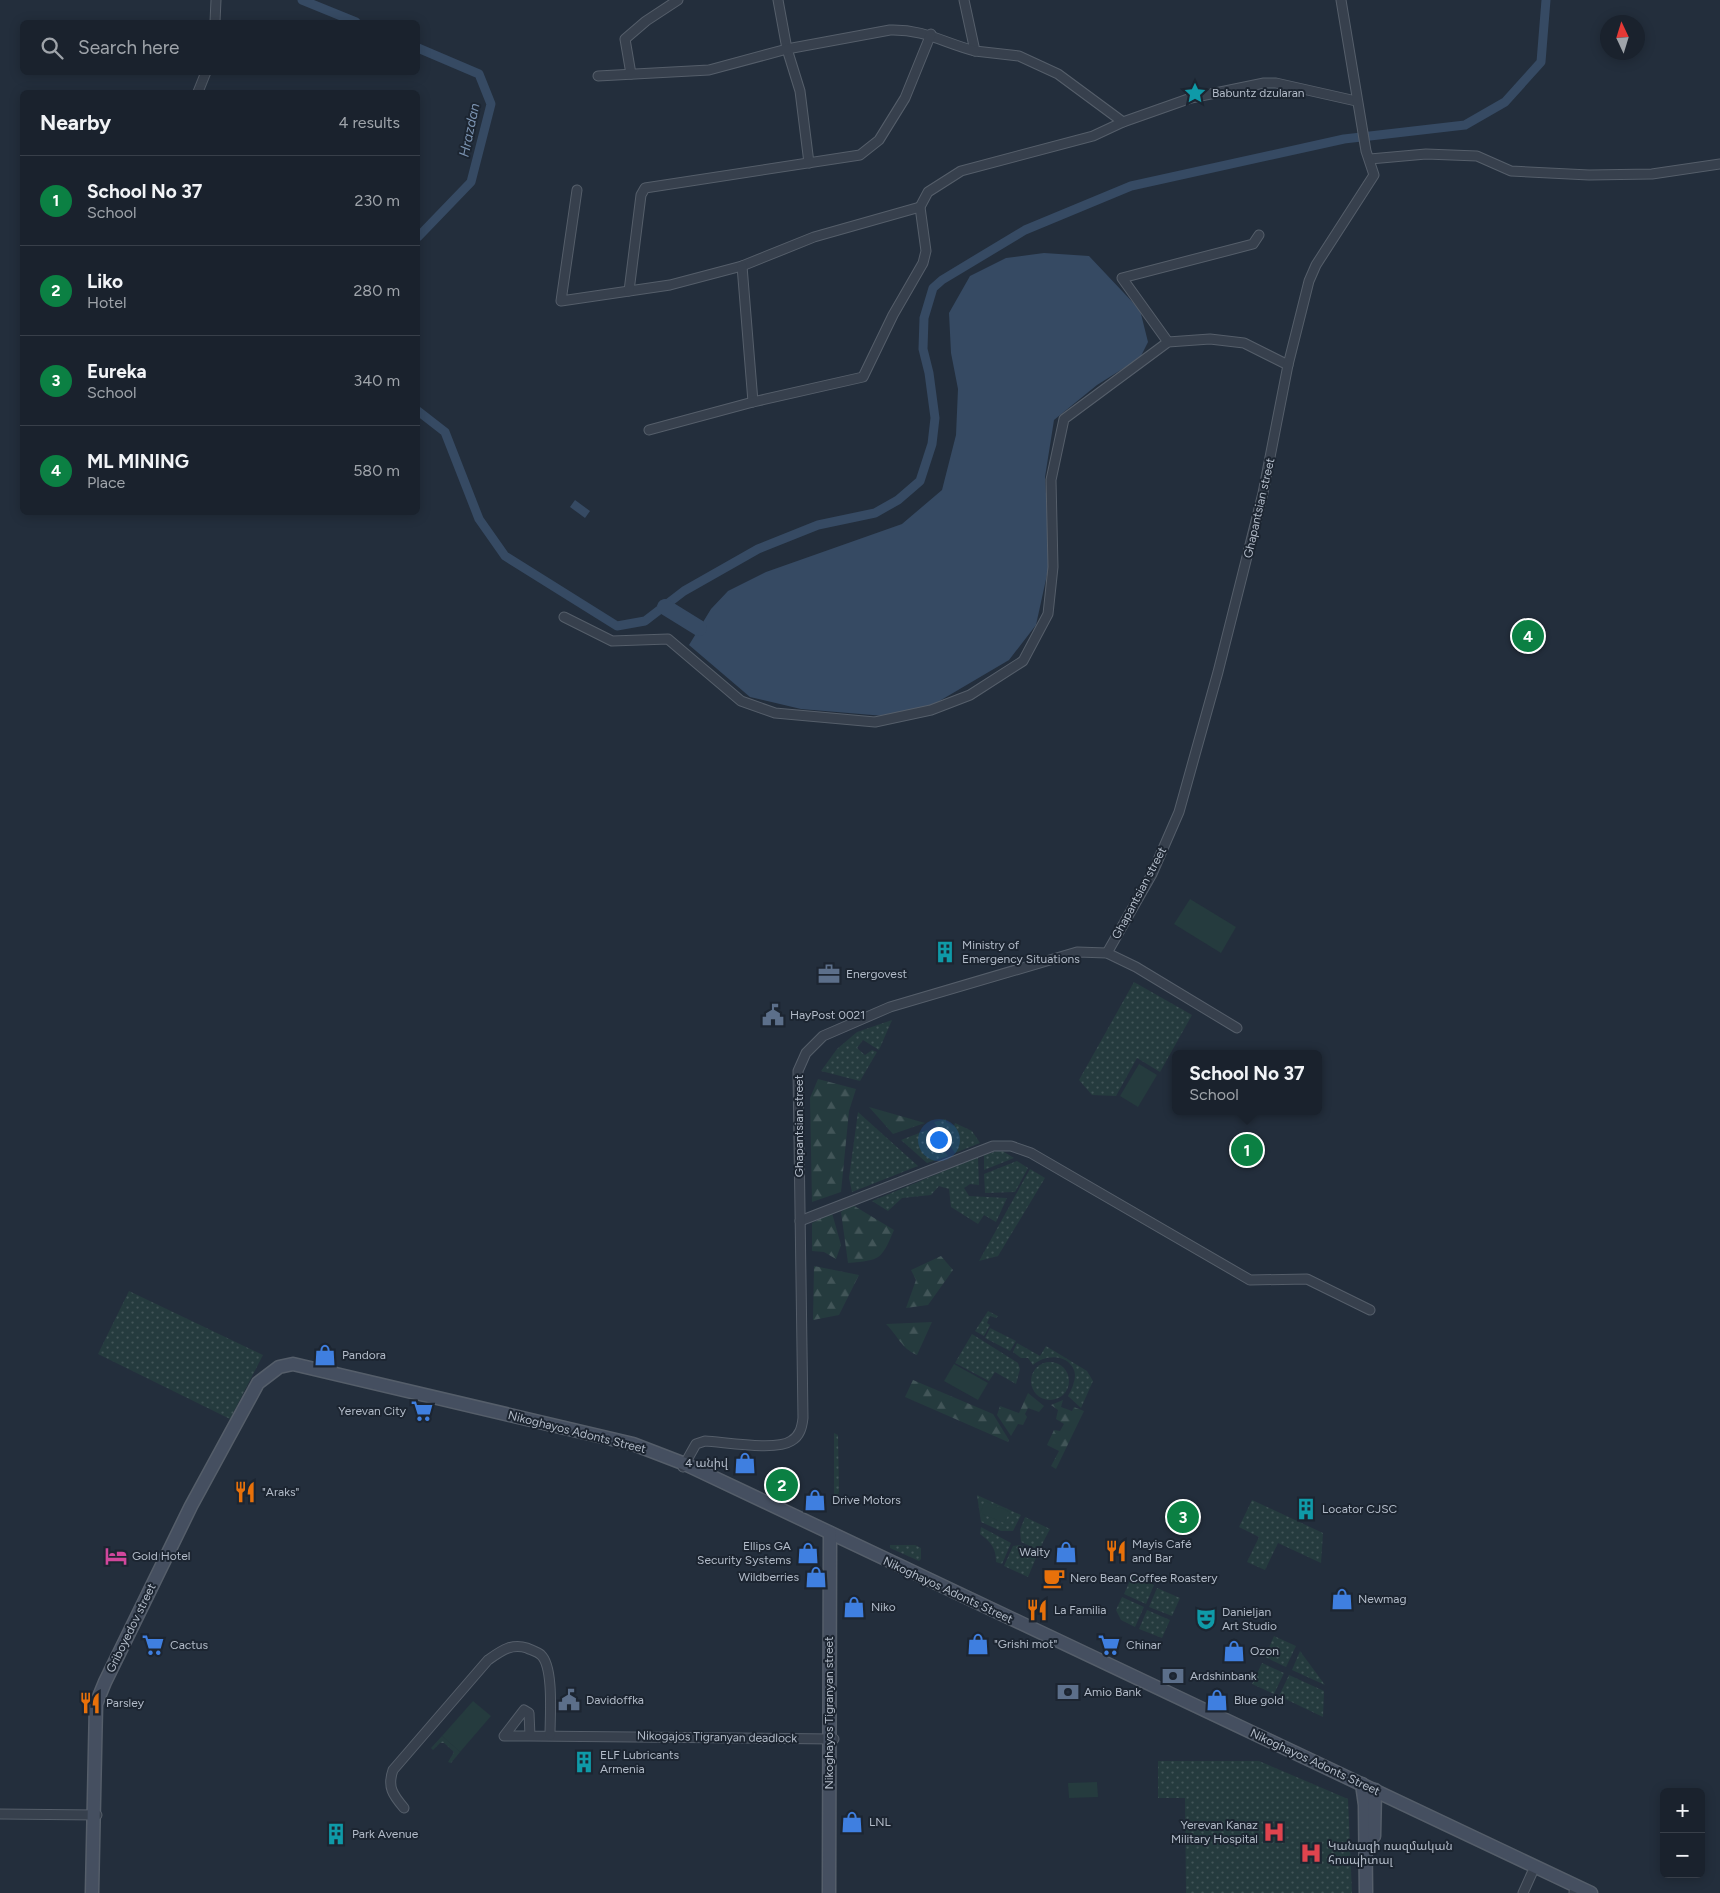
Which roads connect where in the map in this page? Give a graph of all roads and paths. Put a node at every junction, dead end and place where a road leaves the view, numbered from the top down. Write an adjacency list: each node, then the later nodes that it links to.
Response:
1 (216, 0): 6 (street)
2 (678, 0): 10 (street)
3 (778, 0): 8 (street)
4 (964, 0): 9 (street)
5 (1341, 0): 14 (street)
6 (215, 20)
7 (931, 34): 8 (street); 9 (street); 17 (street)
8 (787, 49): 10 (street); 17 (street)
9 (975, 51): 15 (street)
10 (630, 74): 12 (street)
11 (205, 75): 13 (street)
12 (598, 76)
13 (199, 90)
14 (1356, 100): 15 (street); 16 (street, Ghapantsian street)
15 (1123, 122): 20 (street)
16 (1368, 155): 18 (street); 25 (street, Ghapantsian street)
17 (809, 164): 23 (street)
18 (1720, 164)
19 (578, 190): 23 (street)
20 (920, 207): 22 (street); 26 (street)
21 (1259, 235): 24 (street)
22 (742, 266): 23 (street); 26 (street)
23 (628, 291)
24 (1168, 342): 25 (street); 28 (street)
25 (1288, 366): 29 (street, Ghapantsian street)
26 (753, 402): 27 (street)
27 (649, 430)
28 (564, 617)
29 (1107, 953): 30 (street); 31 (street, Ghapantsian street)
30 (1236, 1028)
31 (800, 1221): 32 (street); 34 (street, Ghapantsian street)
32 (1370, 1310)
33 (280, 1370): 34 (street, Nikoghayos Adonts Street); 42 (street, Griboyedov street)
34 (684, 1466): 35 (street, Nikoghayos Adonts Street)
35 (832, 1536): 38 (street, Nikoghayos Tigranyan street); 39 (street, Nikoghayos Adonts Street)
36 (550, 1735): 37 (street, Nikogajos Tigranyan deadlock); 38 (street, Nikogajos Tigranyan deadlock); 40 (street)
37 (530, 1736)
38 (832, 1739): 46 (street, Nikoghayos Tigranyan street); 47 (street, Nikoghayos Tigranyan street)
39 (1369, 1791): 43 (street, Nikoghayos Adonts Street); 48 (street); 49 (street); 52 (street, Nikoghayos Adonts Street)
40 (404, 1808)
41 (0, 1814): 42 (street)
42 (94, 1815): 44 (street, Griboyedov street); 45 (street, Griboyedov street)
43 (1532, 1873): 50 (street); 51 (street, Nikoghayos Adonts Street)
44 (92, 1893)
45 (97, 1893)
46 (829, 1893)
47 (836, 1893)
48 (1366, 1893)
49 (1374, 1893)
50 (1523, 1893)
51 (1574, 1893)
52 (1591, 1893)

